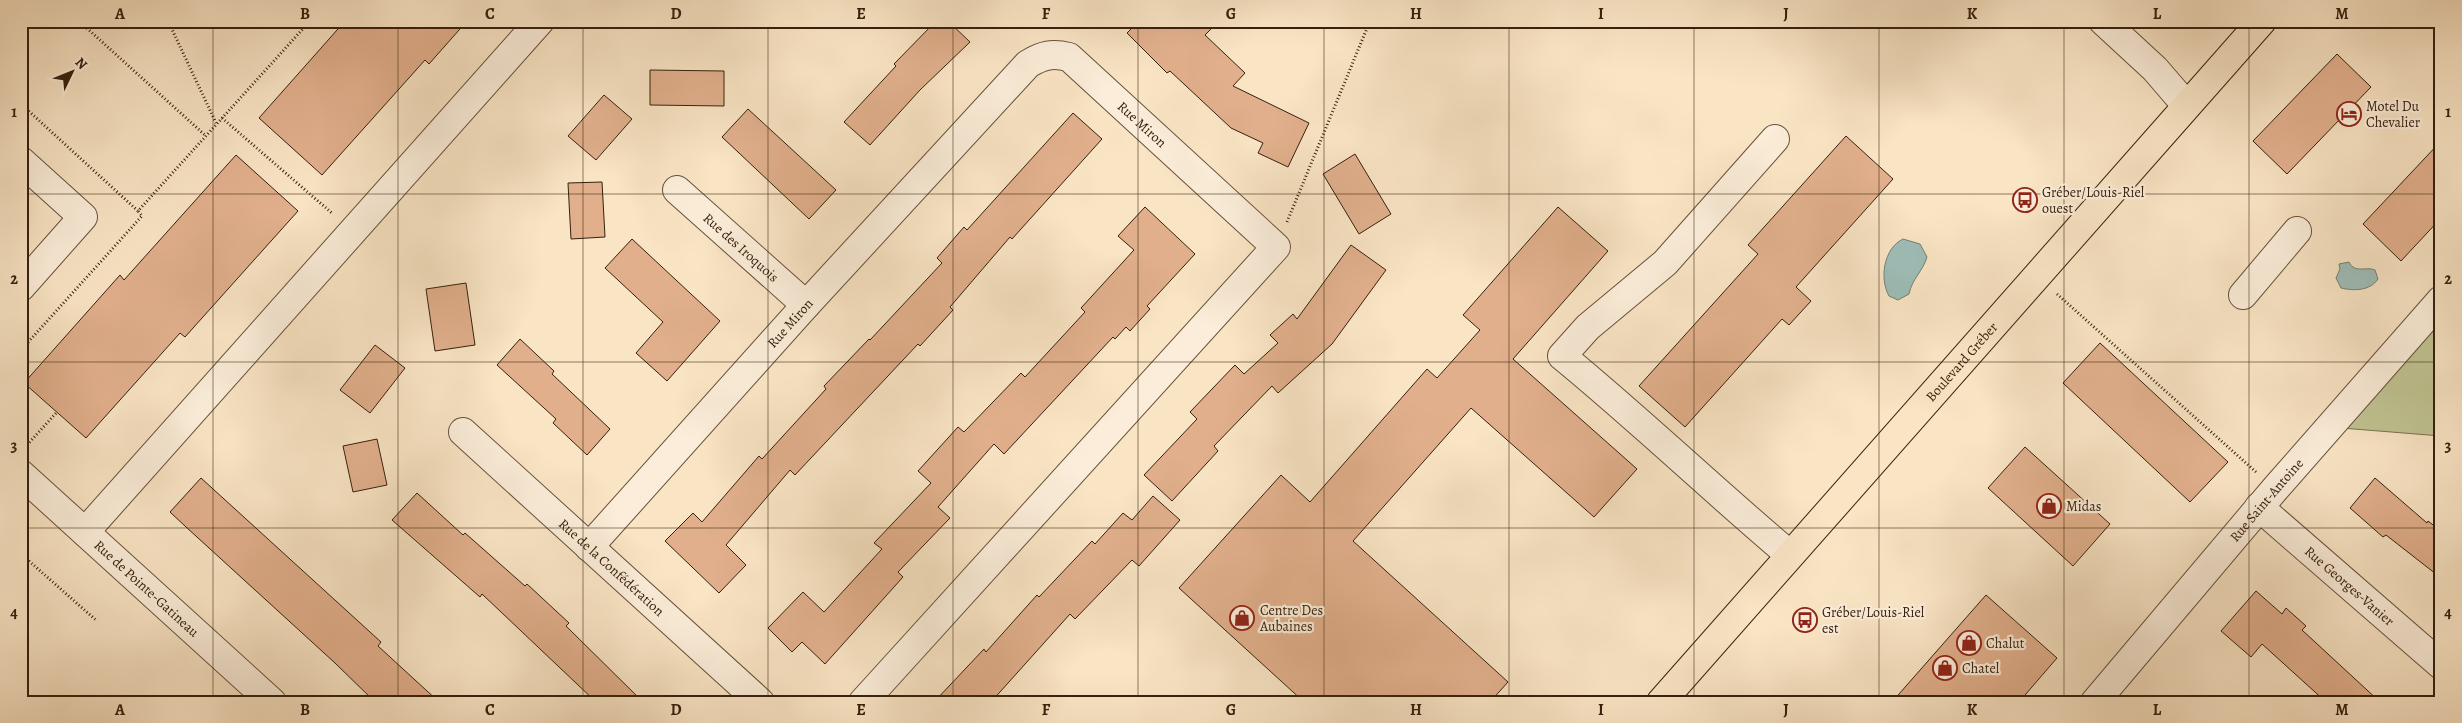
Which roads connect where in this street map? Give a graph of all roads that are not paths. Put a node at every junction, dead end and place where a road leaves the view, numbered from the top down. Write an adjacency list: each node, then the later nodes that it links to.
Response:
1 (540, 21): 16 (street)
2 (2103, 21): 4 (street)
3 (2262, 21): 4 (main road, Boulevard Gréber)
4 (2186, 105): 18 (main road, Boulevard Gréber)
5 (1775, 139): 18 (street)
6 (21, 161): 9 (street)
7 (677, 190): 12 (street, Rue des Iroquois)
8 (2296, 231): 10 (street)
9 (21, 287)
10 (2243, 295)
11 (2441, 300): 15 (street, Rue Saint-Antoine)
12 (806, 305): 17 (street, Rue Miron); 22 (street, Rue Miron)
13 (463, 432): 17 (street, Rue de la Confédération)
14 (21, 474): 16 (street, Rue de Pointe-Gatineau)
15 (2267, 498): 19 (street, Rue Georges-Vanier); 24 (street, Rue Saint-Antoine)
16 (85, 532): 20 (street, Rue de Pointe-Gatineau)
17 (589, 547): 21 (street, Rue de la Confédération)
18 (1790, 555): 23 (main road, Boulevard Gréber)
19 (2441, 665)
20 (272, 702)
21 (760, 702)
22 (863, 702)
23 (1661, 702)
24 (2094, 702)

